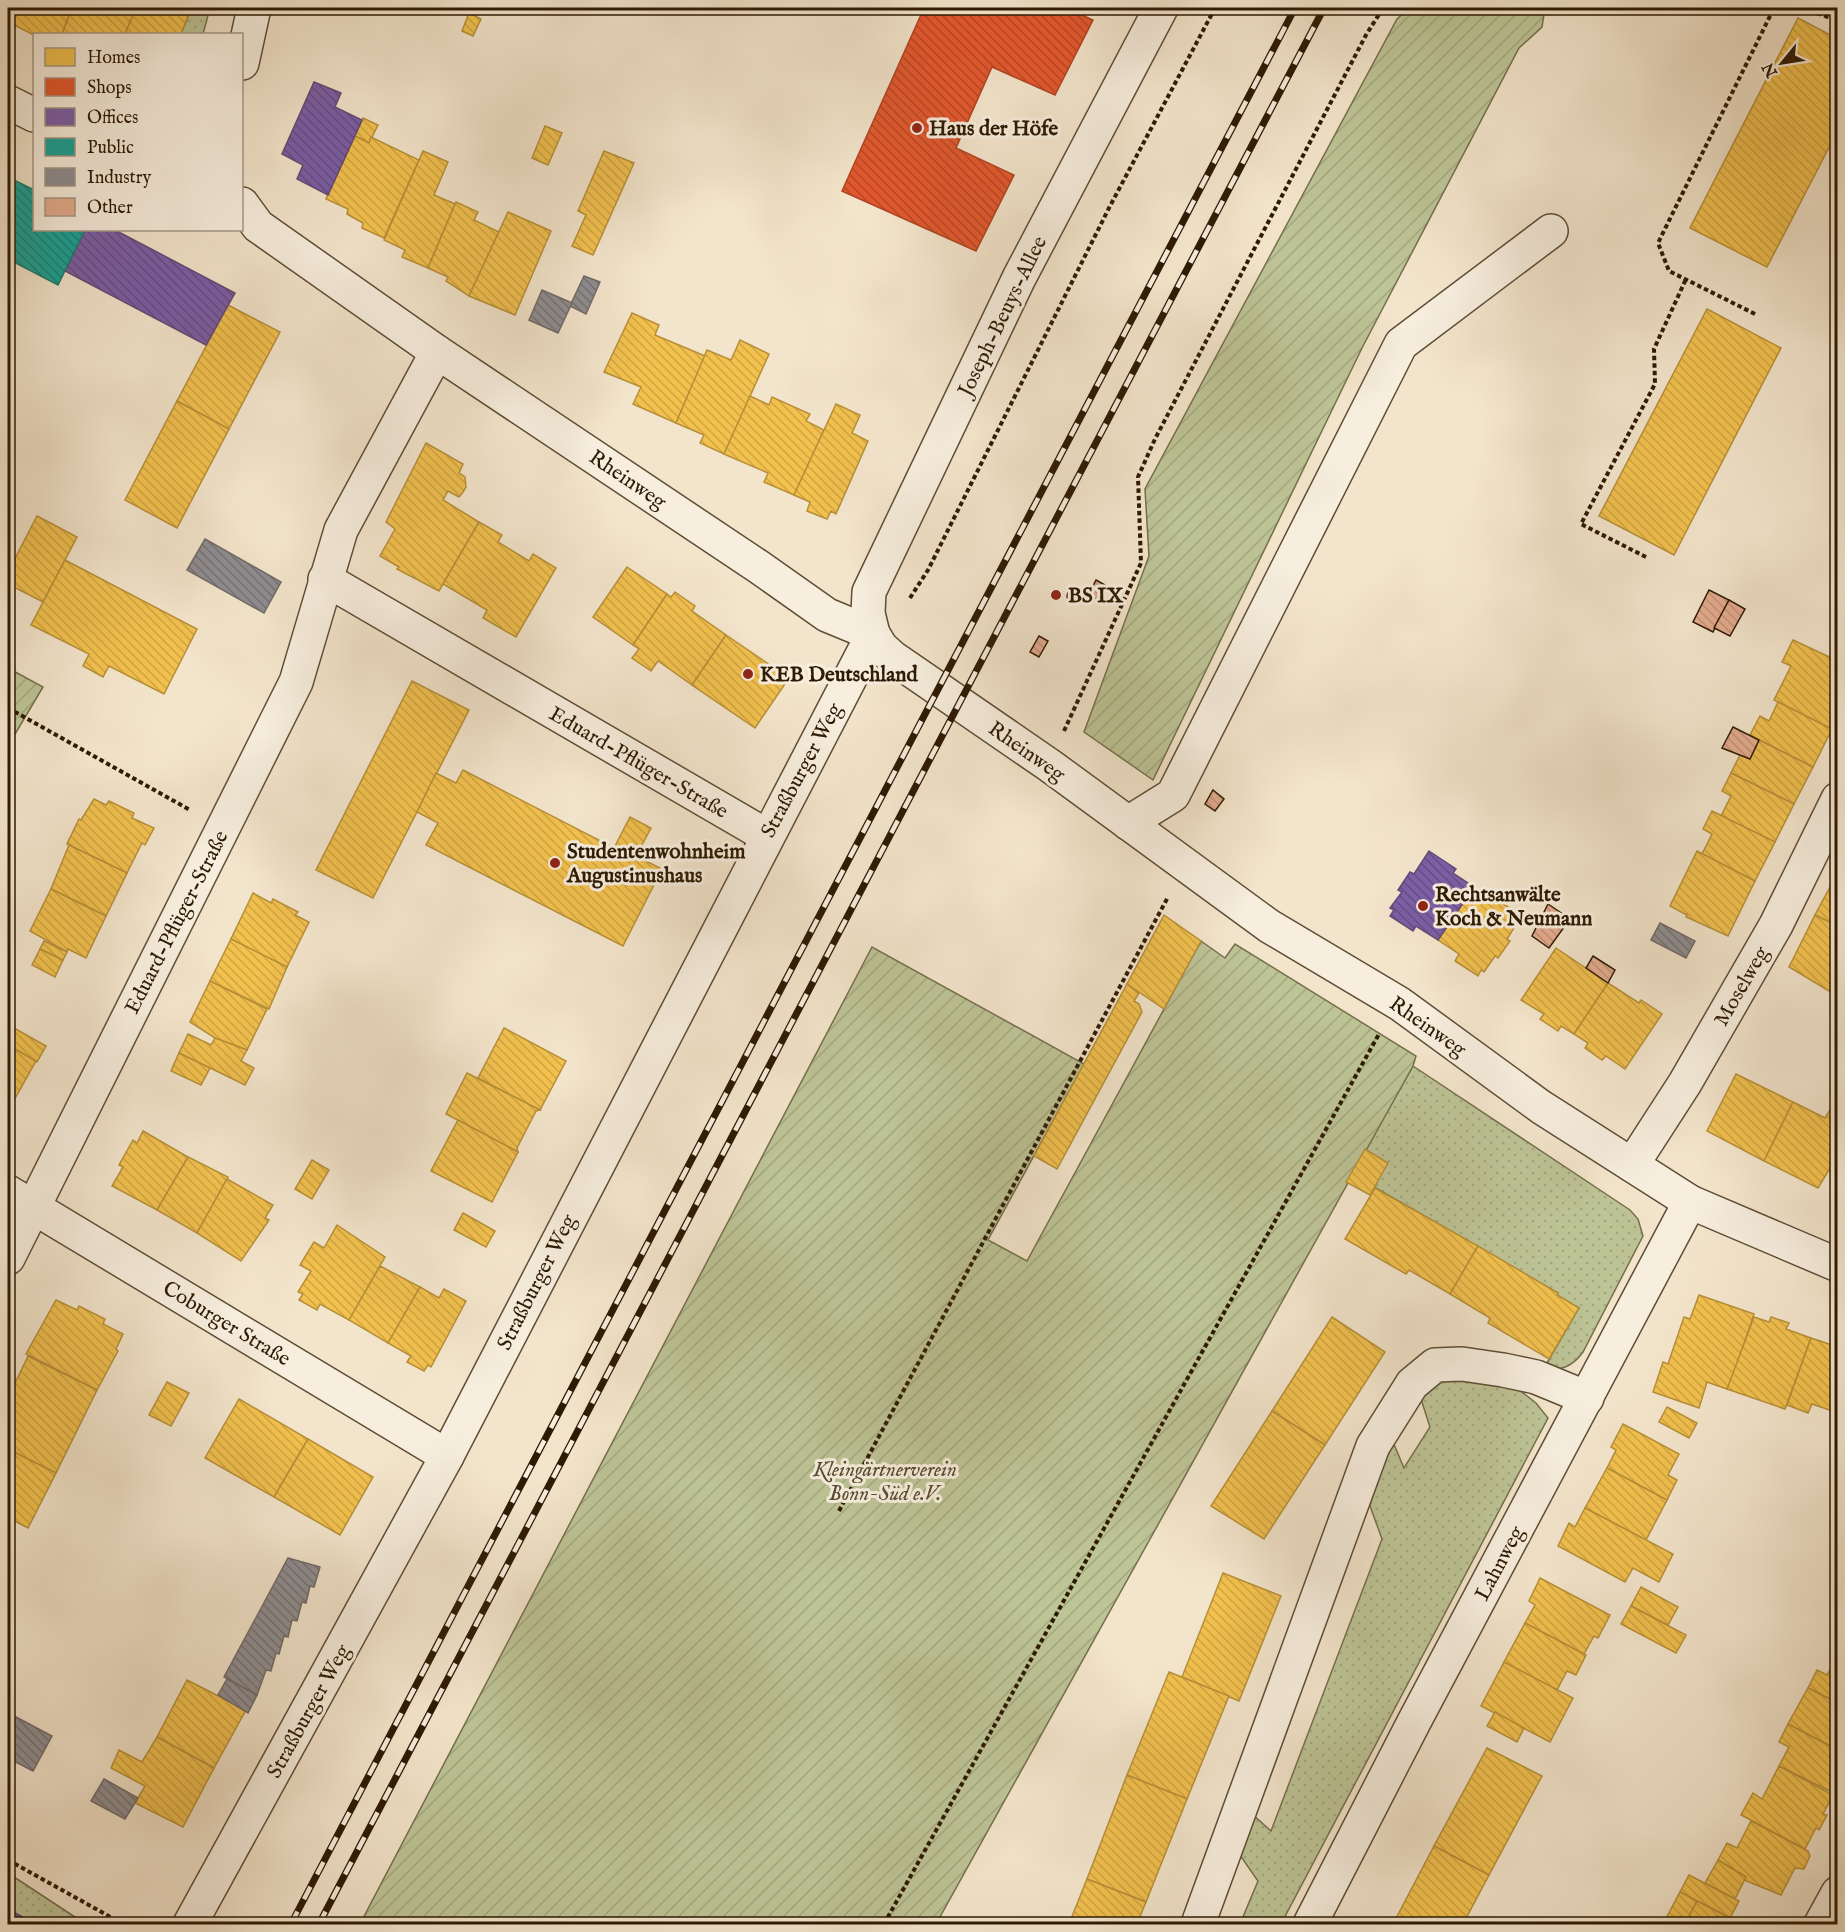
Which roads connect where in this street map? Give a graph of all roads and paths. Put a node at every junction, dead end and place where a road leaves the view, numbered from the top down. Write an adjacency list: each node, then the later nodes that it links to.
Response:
1 (254, 8): 8 (street)
2 (1161, 8): 18 (street, Joseph-Beuys-Allee)
3 (1215, 8): 18 (path)
4 (1383, 8): 20 (path)
5 (1774, 8): 13 (path)
6 (1803, 8): 7 (path)
7 (1838, 17)
8 (243, 58)
9 (8, 102): 10 (street)
10 (33, 114)
11 (243, 205): 15 (street, Rheinweg)
12 (1551, 231): 22 (street)
13 (1686, 279): 14 (path); 16 (path)
14 (1755, 314)
15 (436, 352): 17 (street, Eduard-Pflüger-Straße); 18 (street, Rheinweg)
16 (1646, 557)
17 (325, 579): 23 (street, Eduard-Pflüger-Straße); 24 (street, Eduard-Pflüger-Straße)
18 (873, 634): 20 (street, Rheinweg); 24 (street, Straßburger Weg)
19 (8, 708): 23 (path)
20 (1048, 765): 22 (street, Rheinweg)
21 (1838, 799): 27 (street, Moselweg)
22 (1128, 823): 25 (street, Rheinweg)
23 (222, 828): 28 (street, Eduard-Pflüger-Straße)
24 (767, 836): 33 (street, Straßburger Weg)
25 (1186, 864): 26 (street, Rheinweg); 34 (path)
26 (1400, 1004): 27 (street, Rheinweg); 39 (path)
27 (1632, 1165): 29 (street, Rheinweg)
28 (20, 1199): 30 (street, Eduard-Pflüger-Straße); 33 (street, Coburger Straße)
29 (1690, 1202): 31 (street, Rheinweg); 32 (street, Lahnweg)
30 (8, 1257)
31 (1838, 1265)
32 (1587, 1398): 40 (street); 41 (street, Lahnweg)
33 (447, 1456): 38 (street, Straßburger Weg)
34 (839, 1510)
35 (8, 1860): 37 (path)
36 (1838, 1893): 42 (street)
37 (123, 1924)
38 (190, 1924)
39 (884, 1924)
40 (1198, 1924)
41 (1310, 1924)
42 (1821, 1924)

